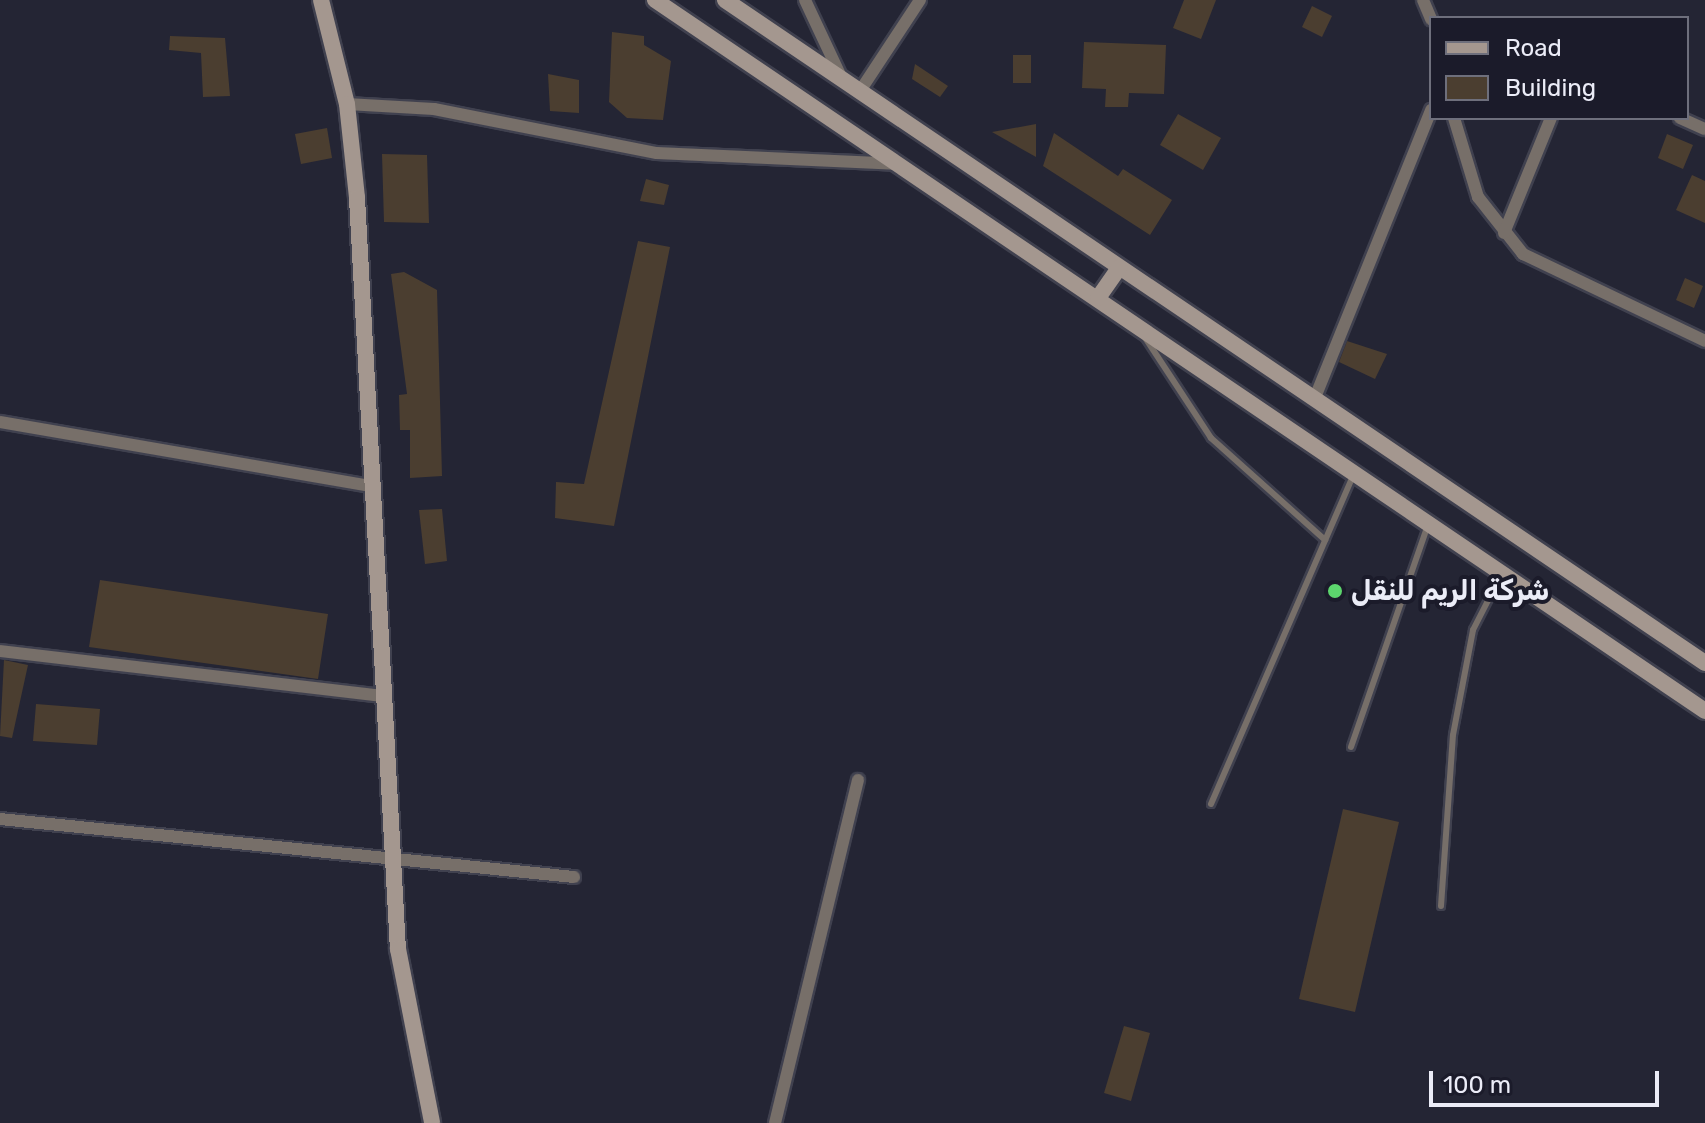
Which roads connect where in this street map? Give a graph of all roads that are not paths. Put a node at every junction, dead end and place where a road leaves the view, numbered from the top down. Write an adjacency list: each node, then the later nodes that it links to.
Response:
1 (321, 0): 8 (main road)
2 (655, 0): 14 (main road)
3 (725, 0): 6 (main road)
4 (805, 0): 6 (street)
5 (920, 0): 7 (street)
6 (842, 79): 7 (main road)
7 (860, 91): 16 (main road)
8 (347, 104): 14 (street); 23 (main road)
9 (1429, 115): 20 (street)
10 (1455, 120): 15 (street)
11 (1550, 120): 15 (street)
12 (1685, 120): 13 (street)
13 (1705, 129)
14 (898, 164): 17 (main road)
15 (1504, 233): 19 (street)
16 (1119, 268): 17 (main road); 20 (main road)
17 (1098, 298): 18 (main road)
18 (1136, 323): 22 (main road); 25 (lane)
19 (1705, 341)
20 (1314, 400): 28 (main road)
21 (0, 422): 23 (street)
22 (1354, 474): 24 (main road); 25 (lane)
23 (369, 486): 29 (main road)
24 (1428, 525): 26 (main road); 31 (lane)
25 (1325, 540): 33 (lane)
26 (1501, 575): 30 (main road); 37 (lane)
27 (0, 651): 29 (street)
28 (1705, 663)
29 (385, 696): 35 (main road)
30 (1705, 711)
31 (1351, 747)
32 (858, 780): 39 (street)
33 (1211, 804)
34 (0, 819): 35 (street)
35 (392, 858): 36 (street); 38 (main road)
36 (574, 877)
37 (1441, 906)
38 (432, 1123)
39 (775, 1123)

